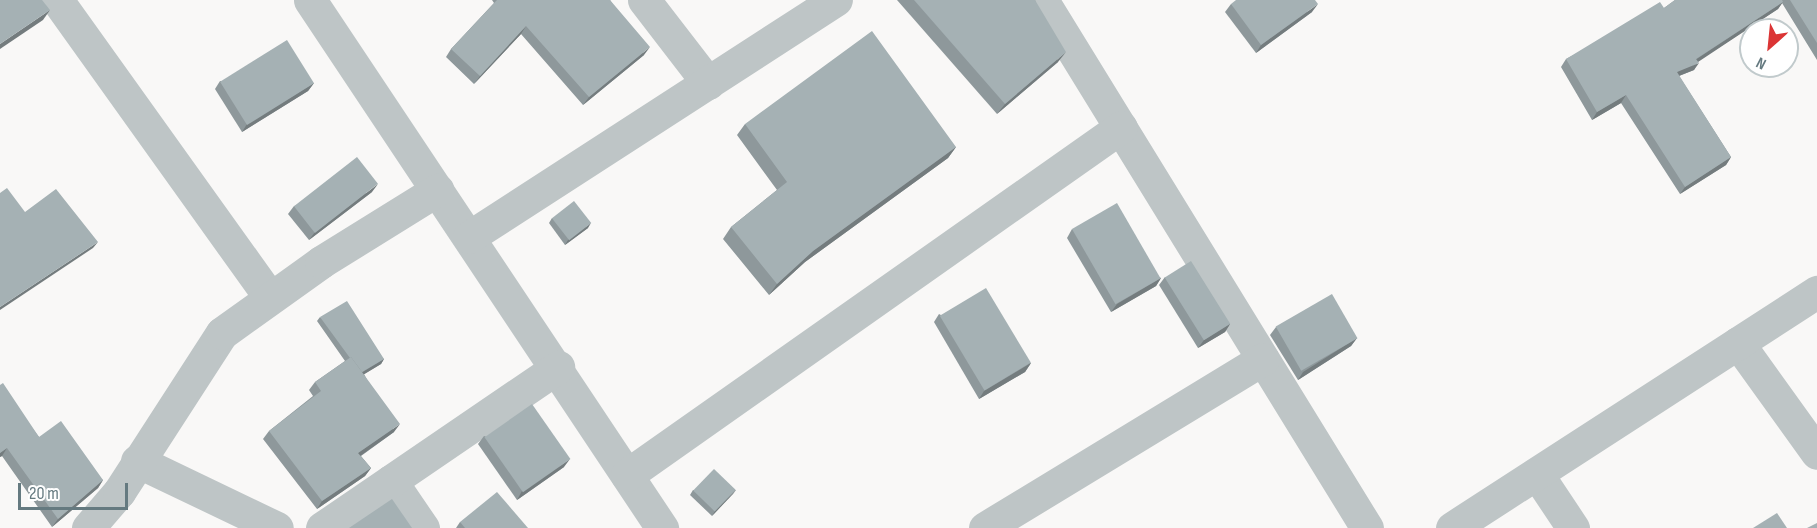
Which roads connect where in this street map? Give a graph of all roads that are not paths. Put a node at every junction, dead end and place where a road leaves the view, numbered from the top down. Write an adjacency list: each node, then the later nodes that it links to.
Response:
1 (57, 0): 11 (street)
2 (310, 0): 8 (street)
3 (644, 0): 6 (street)
4 (836, 0): 6 (street)
5 (1042, 0): 7 (street)
6 (708, 83): 9 (street)
7 (1121, 127): 13 (street); 18 (street)
8 (437, 190): 9 (street); 11 (street)
9 (469, 237): 14 (street)
10 (1817, 292): 12 (street)
11 (270, 298): 16 (street)
12 (1738, 344): 15 (street); 17 (street)
13 (1263, 359): 25 (street); 26 (street)
14 (558, 367): 18 (street); 19 (street)
15 (1817, 453)
16 (137, 461): 20 (street); 21 (street)
17 (1537, 474): 27 (street); 28 (street)
18 (627, 475): 24 (street)
19 (392, 481): 22 (street); 23 (street)
20 (88, 528)
21 (277, 528)
22 (322, 528)
23 (423, 528)
24 (662, 528)
25 (985, 528)
26 (1367, 528)
27 (1452, 528)
28 (1573, 528)

